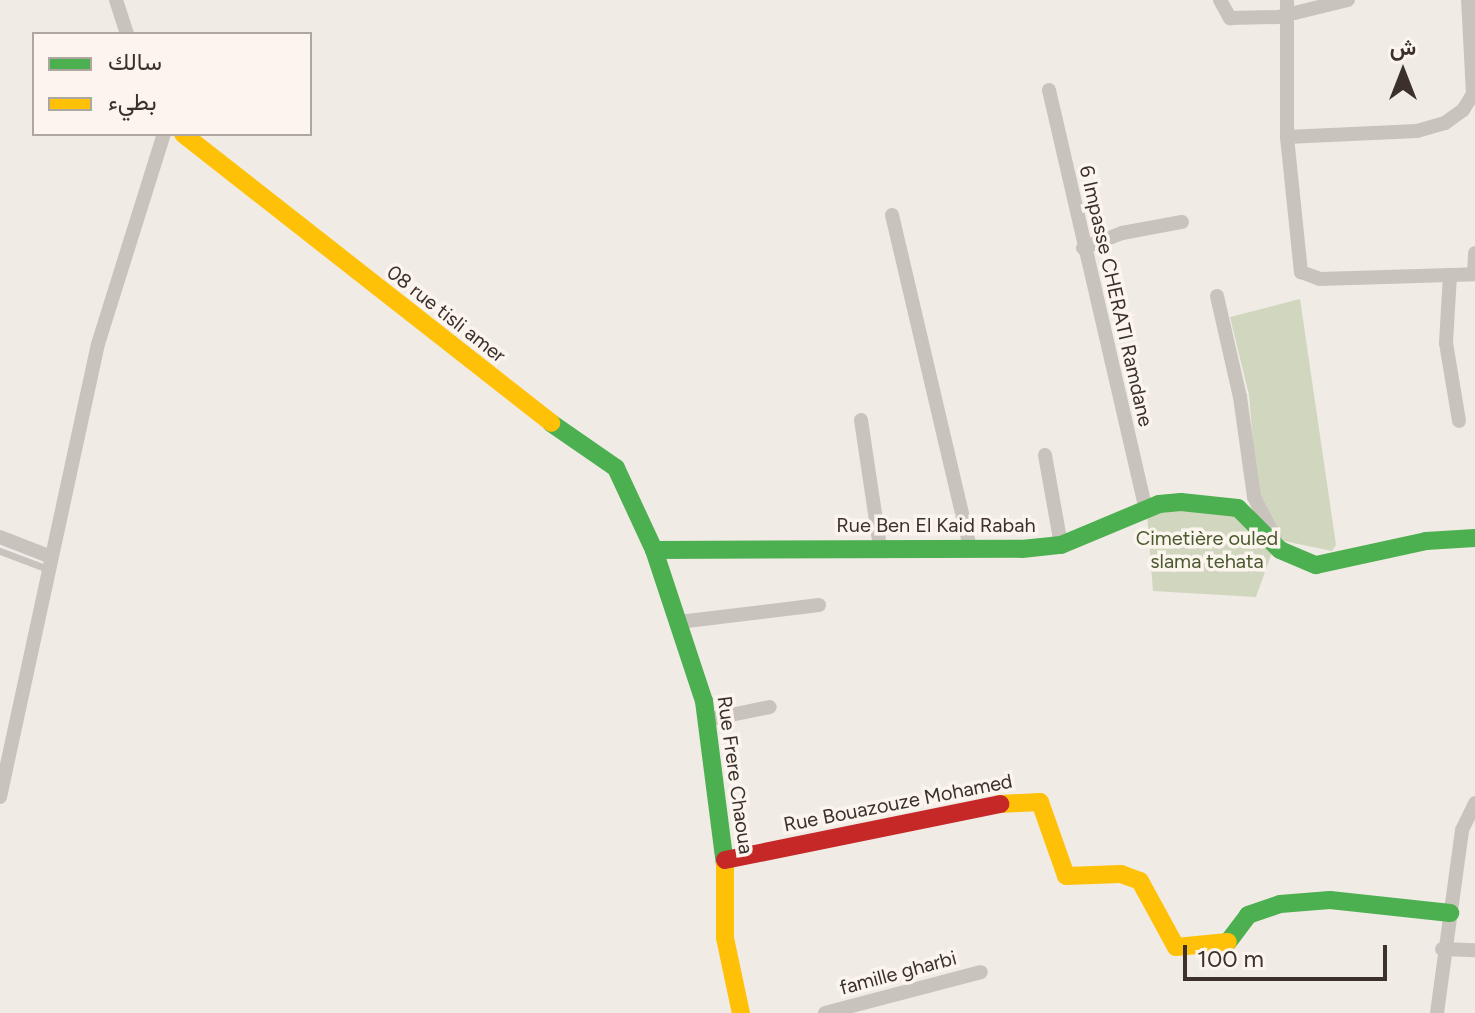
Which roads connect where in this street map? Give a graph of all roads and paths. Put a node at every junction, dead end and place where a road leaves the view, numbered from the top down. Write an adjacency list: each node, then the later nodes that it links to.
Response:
1 (116, 0): 6 (street)
2 (1220, 0): 5 (street)
3 (1348, 0): 5 (street)
4 (1468, 0): 10 (street)
5 (1288, 7): 10 (street)
6 (126, 32)
7 (1049, 90): 13 (street, 6 Impasse CHERATI Ramdane)
8 (163, 136): 30 (street)
9 (186, 136): 27 (street, 08 rue tisli amer)
10 (1287, 137): 16 (street)
11 (892, 215): 26 (street)
12 (1182, 222): 13 (street)
13 (1083, 248): 21 (street, 6 Impasse CHERATI Ramdane)
14 (1475, 253): 15 (street)
15 (1475, 274): 16 (street)
16 (1450, 275): 19 (street)
17 (1217, 296): 28 (street)
18 (861, 420): 25 (street)
19 (1459, 421)
20 (1045, 455): 24 (street)
21 (1146, 510): 24 (street, Rue Ben El Kaid Rabah); 28 (street, Rue Ben El Kaid Rabah)
22 (0, 537): 30 (street)
23 (1475, 538): 28 (street, Rue Ben El Kaid Rabah)
24 (1061, 545): 26 (street, Rue Ben El Kaid Rabah)
25 (880, 547): 26 (street, Rue Ben El Kaid Rabah); 27 (street, Rue Ben El Kaid Rabah)
26 (970, 548)
27 (654, 550): 32 (street, Rue Frere Chaoua)
28 (1280, 550)
29 (0, 551): 30 (lane)
30 (50, 563): 35 (street)
31 (819, 605): 32 (street)
32 (679, 622): 34 (street, Rue Frere Chaoua)
33 (770, 707): 34 (street)
34 (707, 720): 37 (street, Rue Frere Chaoua)
35 (0, 797)
36 (1475, 803): 38 (street)
37 (725, 860): 38 (street, Rue Bouazouze Mohamed); 42 (street, Rue Frere Chaoua)
38 (1450, 913): 39 (street)
39 (1442, 949): 40 (street); 44 (street)
40 (1475, 950)
41 (981, 972): 43 (street, famille gharbi)
42 (741, 1013)
43 (825, 1013)
44 (1437, 1013)

